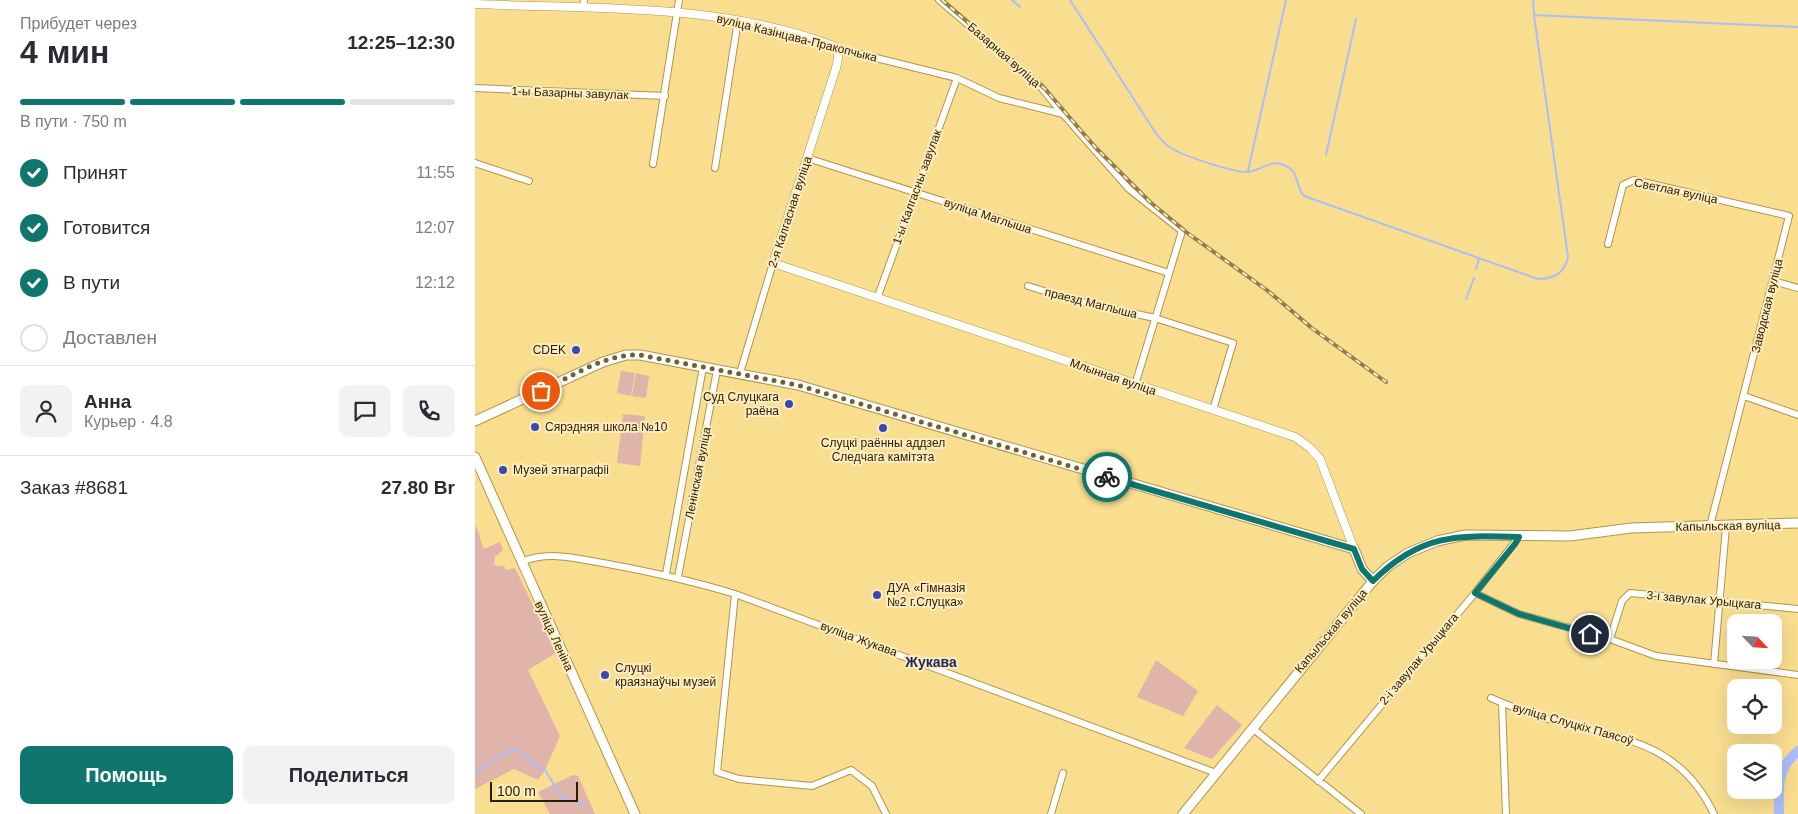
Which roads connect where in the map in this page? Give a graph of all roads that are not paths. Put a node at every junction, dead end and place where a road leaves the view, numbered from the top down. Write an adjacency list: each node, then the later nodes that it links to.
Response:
1 (679, 0): 5 (street)
2 (939, 0): 11 (street, Базарная вуліца)
3 (475, 4): 4 (street, вуліца Казінцава-Пракопчыка)
4 (583, 4): 5 (street, вуліца Казінцава-Пракопчыка)
5 (677, 12): 6 (street, вуліца Казінцава-Пракопчыка); 10 (street)
6 (738, 20): 7 (street, вуліца Казінцава-Пракопчыка); 15 (street)
7 (838, 50): 8 (street, вуліца Казінцава-Пракопчыка); 12 (street, 2-я Калгасная вуліца)
8 (957, 78): 11 (street, вуліца Казінцава-Пракопчыка); 17 (street, 1-ы Калгасны завулак)
9 (475, 88): 10 (street, 1-ы Базарны завулак)
10 (665, 96): 14 (street)
11 (1063, 114): 21 (street)
12 (807, 158): 17 (street, вуліца Маглыша); 20 (street, 2-я Калгасная вуліца)
13 (475, 163): 16 (street)
14 (653, 164)
15 (715, 168)
16 (529, 181)
17 (915, 192): 21 (street, вуліца Маглыша); 25 (street, 1-ы Калгасны завулак)
18 (1789, 216): 19 (street, Светлая вуліца); 22 (street, Заводская вуліца)
19 (1608, 244)
20 (773, 263): 25 (street, Млынная вуліца); 29 (street, 2-я Калгасная вуліца)
21 (1169, 273): 26 (street)
22 (1773, 281): 24 (street); 31 (street, Заводская вуліца)
23 (1028, 286): 26 (street, праезд Маглыша)
24 (1798, 288)
25 (878, 296): 30 (street, Млынная вуліца)
26 (1155, 318): 30 (street); 32 (street, праезд Маглыша)
27 (703, 367): 28 (main road); 34 (main road); 42 (street, Ленінская вуліца)
28 (717, 370): 29 (main road); 43 (street, Ленінская вуліца)
29 (740, 373): 40 (main road)
30 (1135, 385): 32 (street, Млынная вуліца)
31 (1744, 396): 33 (street); 37 (street, Заводская вуліца)
32 (1213, 410): 40 (street, Млынная вуліца)
33 (1798, 415)
34 (475, 421)
35 (475, 457): 41 (main road, вуліца Леніна)
36 (1798, 523): 38 (main road, Капыльская вуліца)
37 (1710, 526): 38 (main road, Капыльская вуліца); 39 (main road, Капыльская вуліца)
38 (1726, 527): 47 (street)
39 (1519, 537): 44 (main road, Капыльская вуліца); 45 (street, 2-і завулак Урыцкага)
40 (1354, 549): 44 (main road, Млынная вуліца)
41 (521, 562): 42 (street, вуліца Жукава); 58 (main road, вуліца Леніна)
42 (666, 574): 43 (street, вуліца Жукава)
43 (678, 577): 46 (street, вуліца Жукава)
44 (1373, 581): 54 (main road, Капыльская вуліца)
45 (1475, 593): 49 (street); 57 (street, 2-і завулак Урыцкага)
46 (735, 594): 56 (street, вуліца Жукава); 59 (street)
47 (1720, 602): 48 (street, 3-і завулак Урыцкага); 49 (street, 3-і завулак Урыцкага); 50 (street)
48 (1798, 609)
49 (1609, 639): 50 (street)
50 (1714, 664): 51 (street)
51 (1798, 675)
52 (1491, 698): 53 (street, вуліца Слуцкіх Паясоў)
53 (1501, 703): 63 (street); 64 (street, вуліца Слуцкіх Паясоў)
54 (1252, 728): 56 (main road, Капыльская вуліца); 57 (street)
55 (1063, 773): 60 (street)
56 (1216, 773): 61 (main road, Капыльская вуліца)
57 (1318, 781): 62 (street)
58 (635, 814)
59 (886, 814)
60 (1051, 814)
61 (1183, 814)
62 (1361, 814)
63 (1506, 814)
64 (1714, 814)

